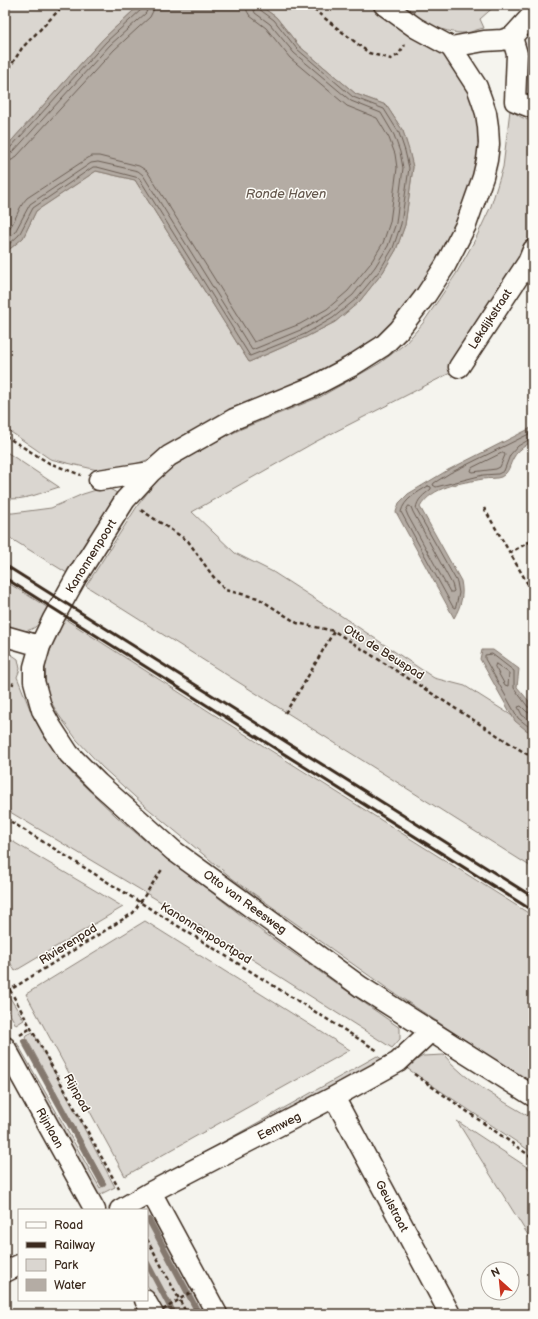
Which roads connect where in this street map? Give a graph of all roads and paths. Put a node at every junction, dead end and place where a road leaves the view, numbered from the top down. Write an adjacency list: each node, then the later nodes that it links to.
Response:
1 (64, 5): 8 (path)
2 (308, 5): 7 (path)
3 (384, 5): 6 (street)
4 (533, 14): 5 (street)
5 (512, 37): 6 (street); 9 (street)
6 (452, 47): 13 (street)
7 (398, 55)
8 (5, 75)
9 (533, 108)
10 (533, 250): 11 (street, Lekdijkstraat)
11 (459, 367)
12 (5, 436): 14 (path)
13 (150, 472): 14 (street); 22 (street, Kanonnenpoort)
14 (99, 480)
15 (137, 508): 20 (path, Otto de Beuspad)
16 (484, 508): 18 (path)
17 (533, 540): 18 (path)
18 (510, 553): 19 (path)
19 (533, 593)
20 (334, 631): 23 (path); 24 (path, Otto de Beuspad)
21 (5, 636): 22 (street)
22 (40, 646): 26 (street, Otto van Reesweg)
23 (285, 713)
24 (533, 758)
25 (5, 818): 27 (path, Kanonnenpoortpad)
26 (174, 851): 27 (path, Rivierenpad); 30 (street, Otto van Reesweg)
27 (141, 903): 29 (path, Rivierenpad); 32 (path, Kanonnenpoortpad)
28 (5, 981): 29 (path)
29 (10, 990): 37 (path, Rijnpad)
30 (431, 1031): 32 (street, Eemweg); 33 (street, Otto van Reesweg)
31 (5, 1046): 38 (street, Rijnlaan)
32 (398, 1062): 34 (street, Eemweg); 35 (path, Kanonnenpoortpad)
33 (533, 1096)
34 (334, 1097): 36 (street, Eemweg); 48 (street, Geulstraat)
35 (533, 1158)
36 (151, 1192): 37 (street, Eemweg); 47 (street)
37 (124, 1208)
38 (94, 1209)
39 (148, 1241): 43 (path)
40 (18, 1266): 41 (street)
41 (5, 1272)
42 (194, 1290): 43 (path, bridge)
43 (180, 1300): 45 (path, bridge); 46 (path)
44 (146, 1301): 45 (street)
45 (158, 1312)
46 (187, 1314)
47 (217, 1314)
48 (450, 1314)

